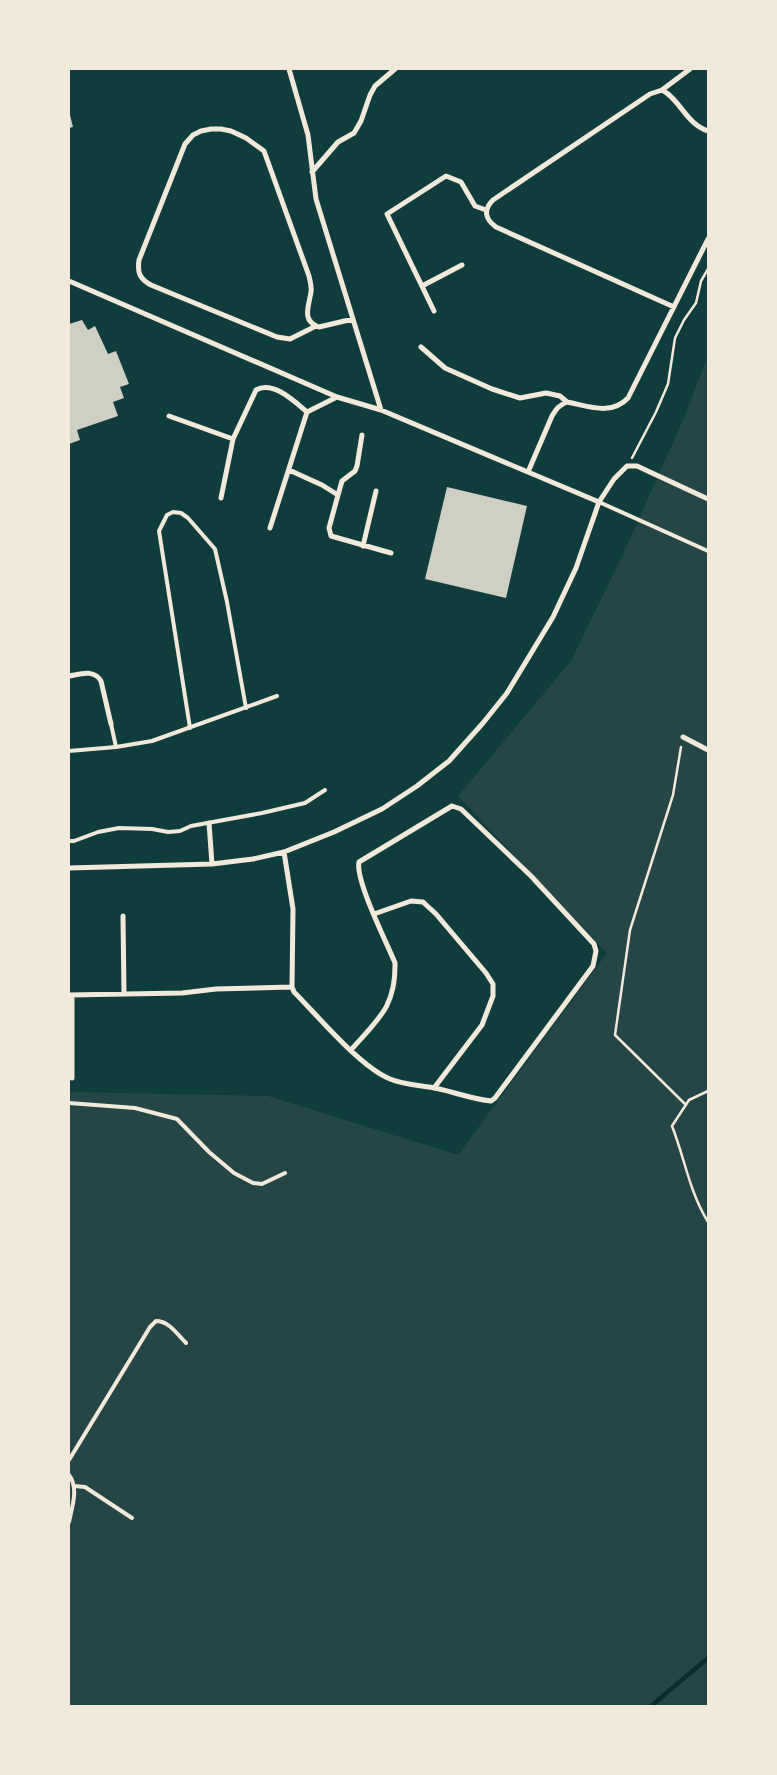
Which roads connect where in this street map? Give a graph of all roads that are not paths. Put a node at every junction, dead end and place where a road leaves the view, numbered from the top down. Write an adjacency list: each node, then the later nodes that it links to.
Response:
1 (289, 69): 6 (street)
2 (394, 69): 6 (street)
3 (690, 69): 4 (street)
4 (662, 90): 5 (street); 7 (street)
5 (708, 131)
6 (312, 172): 14 (street)
7 (486, 210): 11 (street); 12 (street)
8 (708, 239): 12 (street)
9 (462, 265): 11 (street)
10 (69, 281): 17 (street)
11 (422, 286): 13 (street)
12 (674, 307): 18 (street)
13 (434, 311)
14 (353, 319): 15 (street); 19 (street)
15 (316, 326): 15 (street)
16 (421, 346): 18 (street)
17 (337, 397): 19 (street); 20 (street)
18 (567, 402): 25 (street)
19 (381, 410): 25 (street)
20 (307, 412): 23 (street); 24 (street)
21 (169, 416): 23 (street)
22 (362, 435): 27 (street)
23 (233, 439): 28 (street)
24 (289, 470): 27 (street); 31 (street)
25 (528, 472): 30 (street)
26 (376, 491): 32 (street)
27 (338, 495): 32 (street)
28 (221, 498)
29 (708, 499): 30 (street)
30 (599, 502): 33 (lane); 47 (street)
31 (270, 528)
32 (364, 546): 34 (street)
33 (708, 551)
34 (391, 553)
35 (69, 676): 38 (street)
36 (277, 696): 37 (lane)
37 (246, 708): 39 (lane); 39 (lane)
38 (111, 724): 41 (lane)
39 (190, 728): 41 (lane)
40 (683, 737): 42 (street)
41 (116, 746): 43 (lane)
42 (708, 750)
43 (69, 751)
44 (326, 790): 45 (lane)
45 (209, 823): 46 (lane); 48 (street)
46 (69, 841)
47 (284, 852): 48 (street); 52 (street)
48 (212, 864): 49 (street)
49 (69, 868)
50 (374, 914): 55 (street); 57 (street); 57 (street)
51 (123, 916): 53 (street)
52 (292, 987): 53 (street); 55 (street)
53 (124, 994): 54 (street)
54 (70, 995): 56 (street)
55 (352, 1050): 57 (street)
56 (72, 1078)
57 (434, 1088)
58 (69, 1104): 59 (lane)
59 (285, 1173)
60 (186, 1343): 61 (lane)
61 (69, 1460)
62 (69, 1475): 63 (lane)
63 (74, 1486): 64 (lane); 65 (lane)
64 (132, 1518)
65 (69, 1522)

